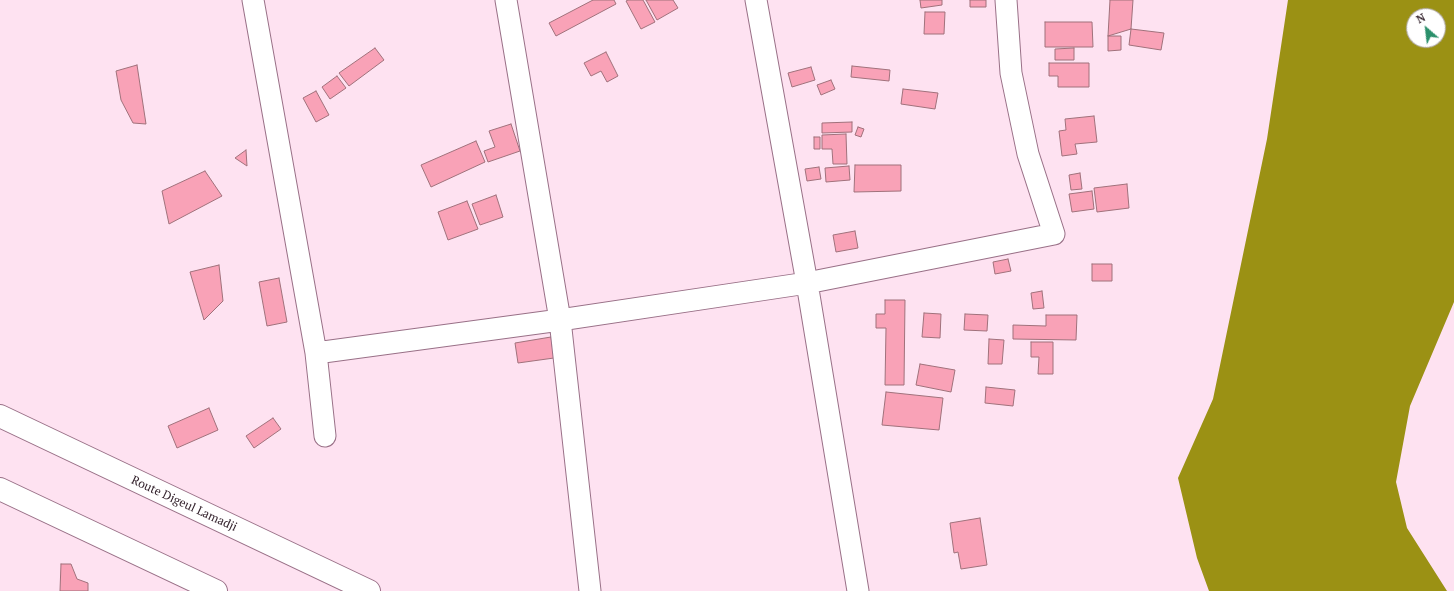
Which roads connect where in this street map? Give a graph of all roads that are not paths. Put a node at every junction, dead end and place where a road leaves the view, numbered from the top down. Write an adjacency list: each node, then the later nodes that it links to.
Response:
1 (253, 0): 7 (street)
2 (506, 0): 6 (street)
3 (756, 0): 5 (street)
4 (1006, 0): 5 (street)
5 (807, 283): 6 (street); 14 (street)
6 (560, 320): 7 (street); 13 (street)
7 (316, 353): 9 (street)
8 (0, 416): 12 (main road, Route Digeul Lamadji)
9 (325, 436)
10 (0, 489): 11 (main road)
11 (216, 591)
12 (369, 591)
13 (590, 591)
14 (858, 591)

